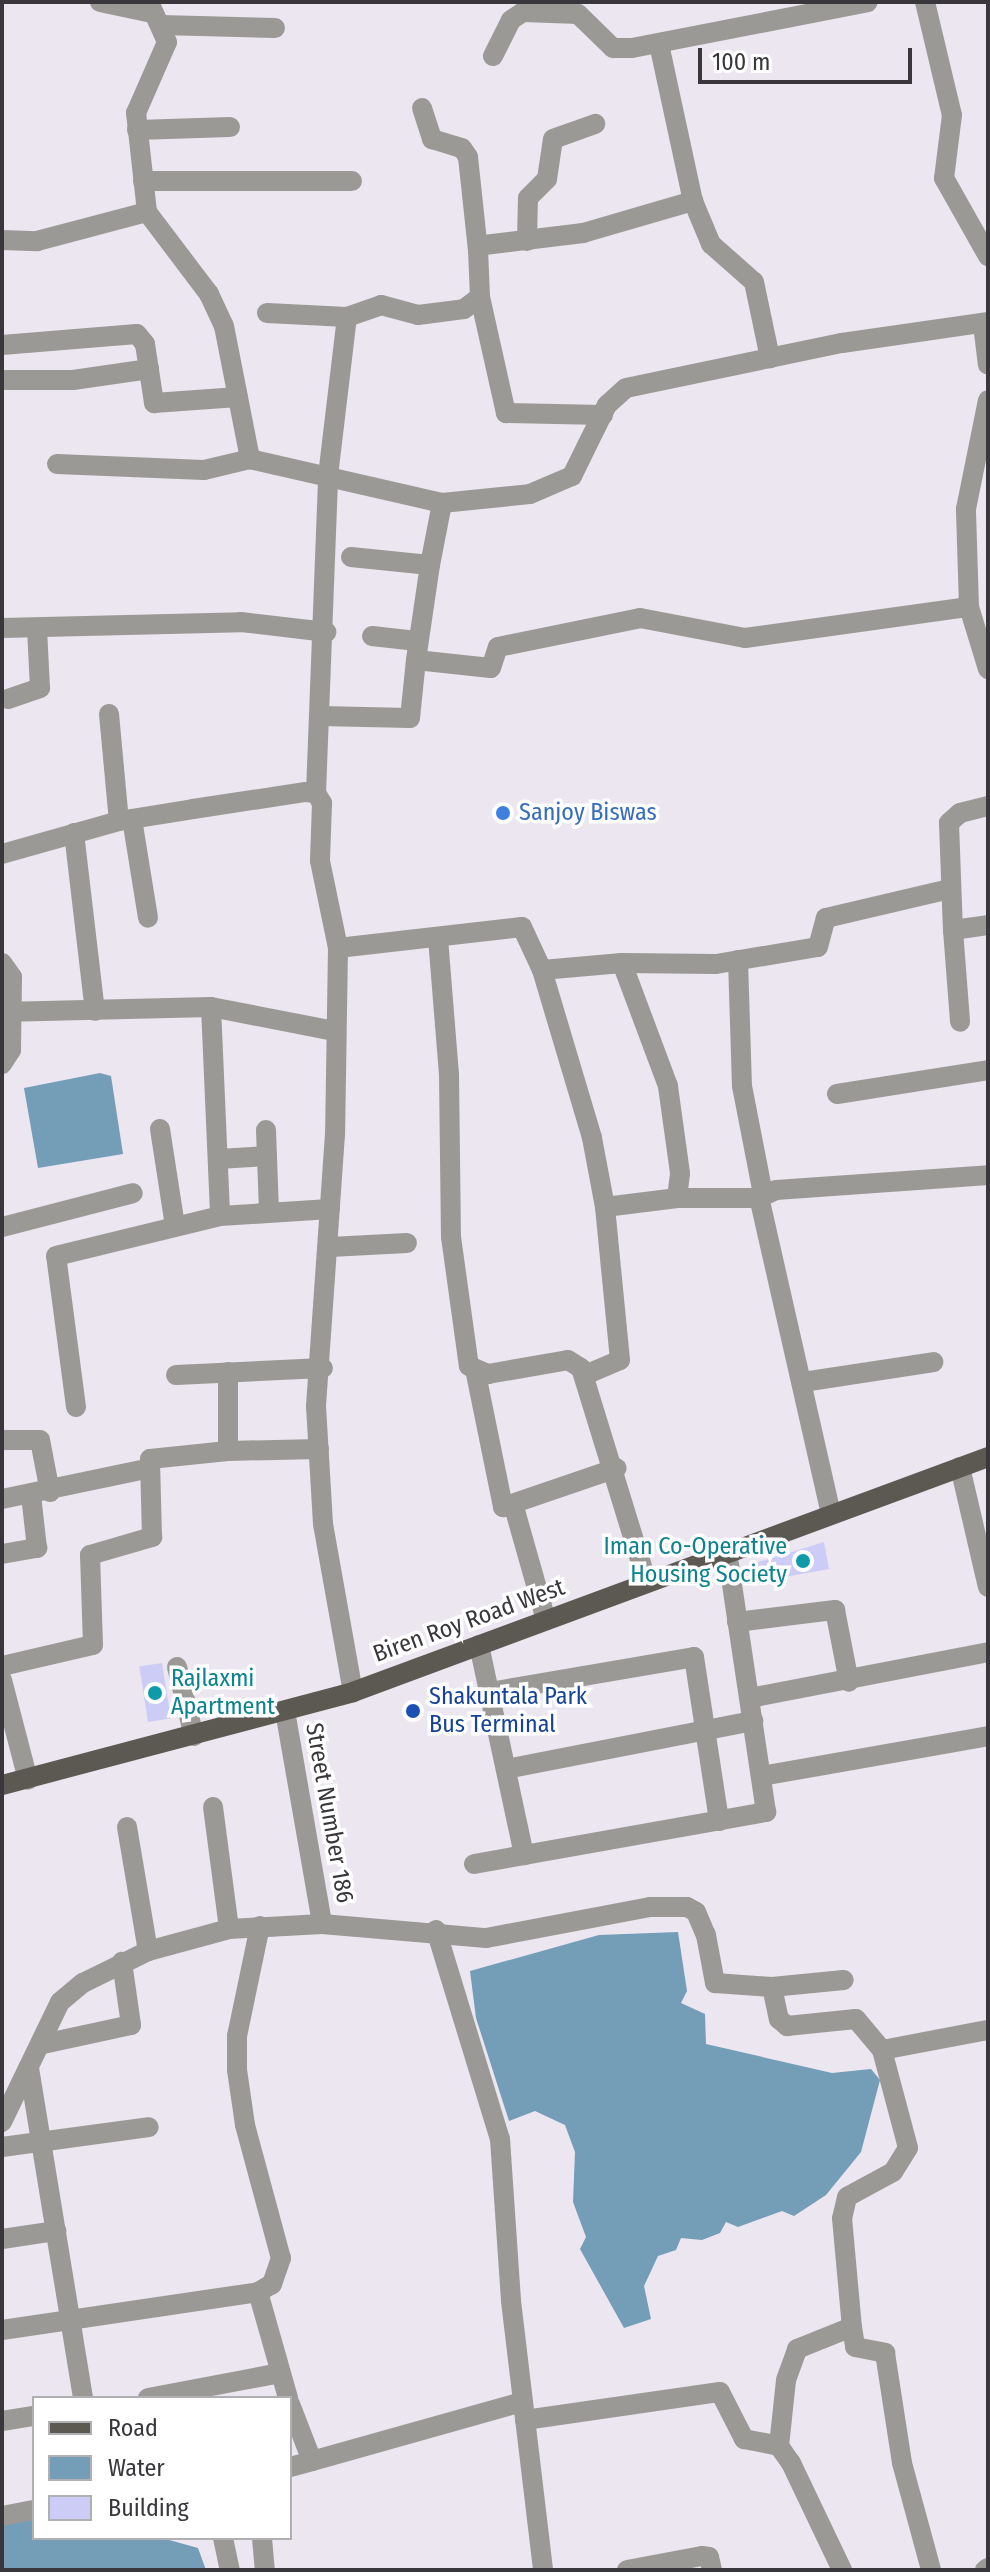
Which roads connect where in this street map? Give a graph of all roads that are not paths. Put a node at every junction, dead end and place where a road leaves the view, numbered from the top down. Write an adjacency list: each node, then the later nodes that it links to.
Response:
1 (100, 2): 4 (street)
2 (868, 2): 6 (street)
3 (925, 2): 19 (street)
4 (154, 13): 5 (street); 11 (street)
5 (275, 28)
6 (659, 44): 7 (street); 14 (street)
7 (493, 56)
8 (422, 108): 18 (street)
9 (595, 124): 17 (street)
10 (230, 127): 11 (street)
11 (137, 130): 12 (street)
12 (143, 181): 13 (street); 15 (street)
13 (352, 181)
14 (693, 201): 17 (street); 25 (street)
15 (147, 212): 16 (street); 29 (street)
16 (2, 240)
17 (527, 241): 18 (street)
18 (478, 250): 20 (street)
19 (988, 256)
20 (480, 297): 22 (street); 31 (street)
21 (267, 313): 22 (street)
22 (347, 317): 34 (street)
23 (985, 324): 25 (street); 26 (street)
24 (2, 345): 27 (street)
25 (770, 358): 31 (street)
26 (988, 365)
27 (149, 369): 28 (street); 29 (street)
28 (2, 380)
29 (238, 397): 32 (street)
30 (988, 408): 38 (street)
31 (603, 415): 35 (street)
32 (250, 459): 33 (street); 34 (street)
33 (57, 464)
34 (328, 476): 35 (street); 41 (street)
35 (442, 503): 37 (street)
36 (351, 557): 37 (street)
37 (430, 565): 43 (street)
38 (969, 607): 43 (street); 44 (street)
39 (2, 628): 40 (street)
40 (37, 628): 41 (street); 45 (street)
41 (326, 632): 47 (street)
42 (372, 636): 43 (street)
43 (416, 650): 47 (street)
44 (988, 669)
45 (8, 699)
46 (109, 714): 50 (street)
47 (320, 716): 48 (street)
48 (316, 793): 50 (street); 58 (street)
49 (988, 806): 53 (street)
50 (126, 820): 51 (street); 54 (street)
51 (74, 833): 52 (street); 64 (street)
52 (2, 854)
53 (950, 889): 56 (street); 59 (street)
54 (148, 918)
55 (988, 925): 56 (street)
56 (953, 930): 66 (street)
57 (438, 938): 58 (street); 62 (street); 92 (street)
58 (338, 948): 67 (street)
59 (738, 960): 61 (street); 77 (street)
60 (2, 963): 65 (street)
61 (622, 963): 62 (street); 78 (street)
62 (542, 970): 79 (street)
63 (211, 1007): 64 (street); 67 (street); 74 (street)
64 (95, 1011): 65 (street)
65 (5, 1013): 68 (street)
66 (960, 1022)
67 (334, 1031): 80 (street)
68 (2, 1064)
69 (988, 1070): 70 (street)
70 (837, 1094)
71 (160, 1129): 84 (street)
72 (266, 1130): 73 (street)
73 (267, 1156): 74 (street); 81 (street)
74 (218, 1159): 83 (street)
75 (988, 1175): 77 (street)
76 (133, 1193): 82 (street)
77 (761, 1196): 78 (street); 95 (street)
78 (677, 1198): 79 (street)
79 (605, 1207): 94 (street)
80 (330, 1209): 81 (street); 87 (street)
81 (269, 1212): 83 (street)
82 (65, 1214): 85 (street); 88 (street)
83 (220, 1216): 84 (street)
84 (175, 1226): 88 (street)
85 (2, 1227)
86 (407, 1243): 87 (street)
87 (330, 1247): 90 (street)
88 (69, 1248): 96 (street)
89 (933, 1362): 95 (street)
90 (323, 1368): 91 (street); 98 (street)
91 (228, 1372): 93 (street); 99 (street)
92 (476, 1374): 94 (street); 106 (street)
93 (176, 1375)
94 (585, 1375): 102 (street)
95 (803, 1382): 107 (street)
96 (76, 1407)
97 (2, 1440): 104 (street)
98 (319, 1449): 99 (street); 120 (street)
99 (228, 1451): 103 (street)
100 (988, 1457): 101 (main road, Biren Roy Road West)
101 (960, 1467): 107 (main road, Biren Roy Road West); 111 (street)
102 (617, 1468): 106 (street); 110 (street)
103 (146, 1469): 104 (street); 116 (street)
104 (41, 1494): 105 (street); 109 (street)
105 (2, 1499)
106 (514, 1507): 112 (street)
107 (831, 1514): 108 (main road, Biren Roy Road West)
108 (727, 1551): 110 (main road, Biren Roy Road West); 113 (street)
109 (2, 1554)
110 (647, 1582): 112 (main road, Biren Roy Road West)
111 (988, 1587)
112 (546, 1620): 114 (main road, Biren Roy Road West)
113 (737, 1622): 119 (street); 122 (street)
114 (479, 1645): 120 (main road, Biren Roy Road West); 121 (street)
115 (988, 1652): 119 (street)
116 (2, 1666)
117 (177, 1667): 126 (street)
118 (2, 1680): 130 (street)
119 (849, 1682): 122 (street)
120 (353, 1692): 123 (main road, Biren Roy Road West)
121 (490, 1692): 125 (street); 128 (street)
122 (750, 1698): 124 (street)
123 (285, 1711): 126 (main road, Biren Roy Road West); 137 (street, Street Number 186)
124 (753, 1721): 125 (street); 129 (street)
125 (706, 1729): 128 (street); 133 (street)
126 (194, 1736): 130 (main road, Biren Roy Road West)
127 (988, 1736): 129 (street)
128 (506, 1769): 135 (street)
129 (762, 1776): 133 (street)
130 (28, 1780): 131 (main road, Biren Roy Road West)
131 (2, 1785)
132 (213, 1807): 139 (street)
133 (719, 1821): 135 (street)
134 (127, 1827): 141 (street)
135 (524, 1855): 136 (street)
136 (474, 1864)
137 (322, 1924): 138 (street); 140 (street)
138 (260, 1926): 139 (street); 155 (street)
139 (229, 1929): 141 (street)
140 (436, 1930): 144 (street); 164 (street)
141 (148, 1951): 142 (street)
142 (122, 1962): 146 (street); 146 (street)
143 (844, 1980): 144 (street)
144 (772, 1987): 147 (street)
145 (988, 2030): 147 (street)
146 (43, 2044): 148 (street)
147 (882, 2050): 157 (street)
148 (29, 2068): 149 (street); 151 (street)
149 (2, 2122)
150 (149, 2127): 151 (street)
151 (41, 2142): 152 (street); 153 (street)
152 (2, 2147)
153 (56, 2231): 154 (street); 156 (street)
154 (2, 2239)
155 (258, 2292): 156 (street); 159 (street)
156 (70, 2320): 158 (street); 160 (street)
157 (852, 2327): 167 (street); 180 (street)
158 (2, 2330)
159 (280, 2373): 161 (street); 162 (street)
160 (83, 2396)
161 (159, 2396)
162 (287, 2396)
163 (292, 2409): 168 (street)
164 (524, 2411): 167 (street); 168 (street); 176 (street)
165 (32, 2416): 166 (street)
166 (2, 2421)
167 (779, 2446): 179 (street)
168 (312, 2461): 169 (street)
169 (292, 2466)
170 (32, 2510): 171 (street)
171 (2, 2516)
172 (223, 2540): 174 (street)
173 (262, 2540): 175 (street)
174 (230, 2570)
175 (265, 2570)
176 (543, 2570)
177 (627, 2570): 178 (street)
178 (712, 2570)
179 (842, 2570)
180 (931, 2570)

